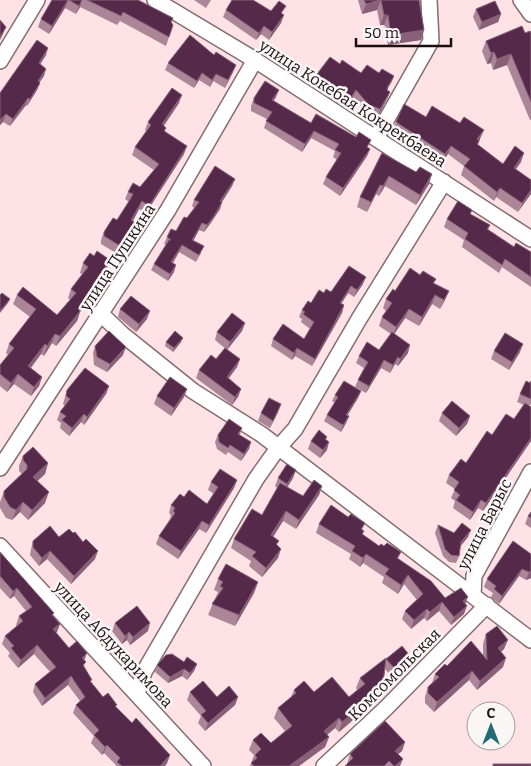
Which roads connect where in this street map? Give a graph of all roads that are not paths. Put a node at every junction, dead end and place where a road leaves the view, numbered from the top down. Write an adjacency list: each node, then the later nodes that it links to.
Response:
1 (37, 0): 7 (street)
2 (155, 0): 6 (street, улица Кокебая Кокрекбаева)
3 (429, 0): 8 (street)
4 (521, 0): 5 (street)
5 (531, 14)
6 (255, 60): 8 (street, улица Кокебая Кокрекбаева); 11 (street, улица Пушкина)
7 (0, 61)
8 (376, 138): 9 (street, улица Кокебая Кокрекбаева)
9 (444, 182): 10 (street, улица Кокебая Кокрекбаева); 12 (street)
10 (531, 239)
11 (100, 313): 12 (street); 13 (street, улица Пушкина)
12 (278, 448): 16 (street); 19 (street)
13 (0, 468)
14 (531, 472): 16 (street, улица Барыс)
15 (0, 546): 19 (street, улица Абдукаримова)
16 (473, 595): 17 (street)
17 (487, 605): 18 (street); 21 (street, Комсомольская)
18 (531, 640)
19 (137, 694): 20 (street, улица Абдукаримова)
20 (203, 766)
21 (324, 766)

